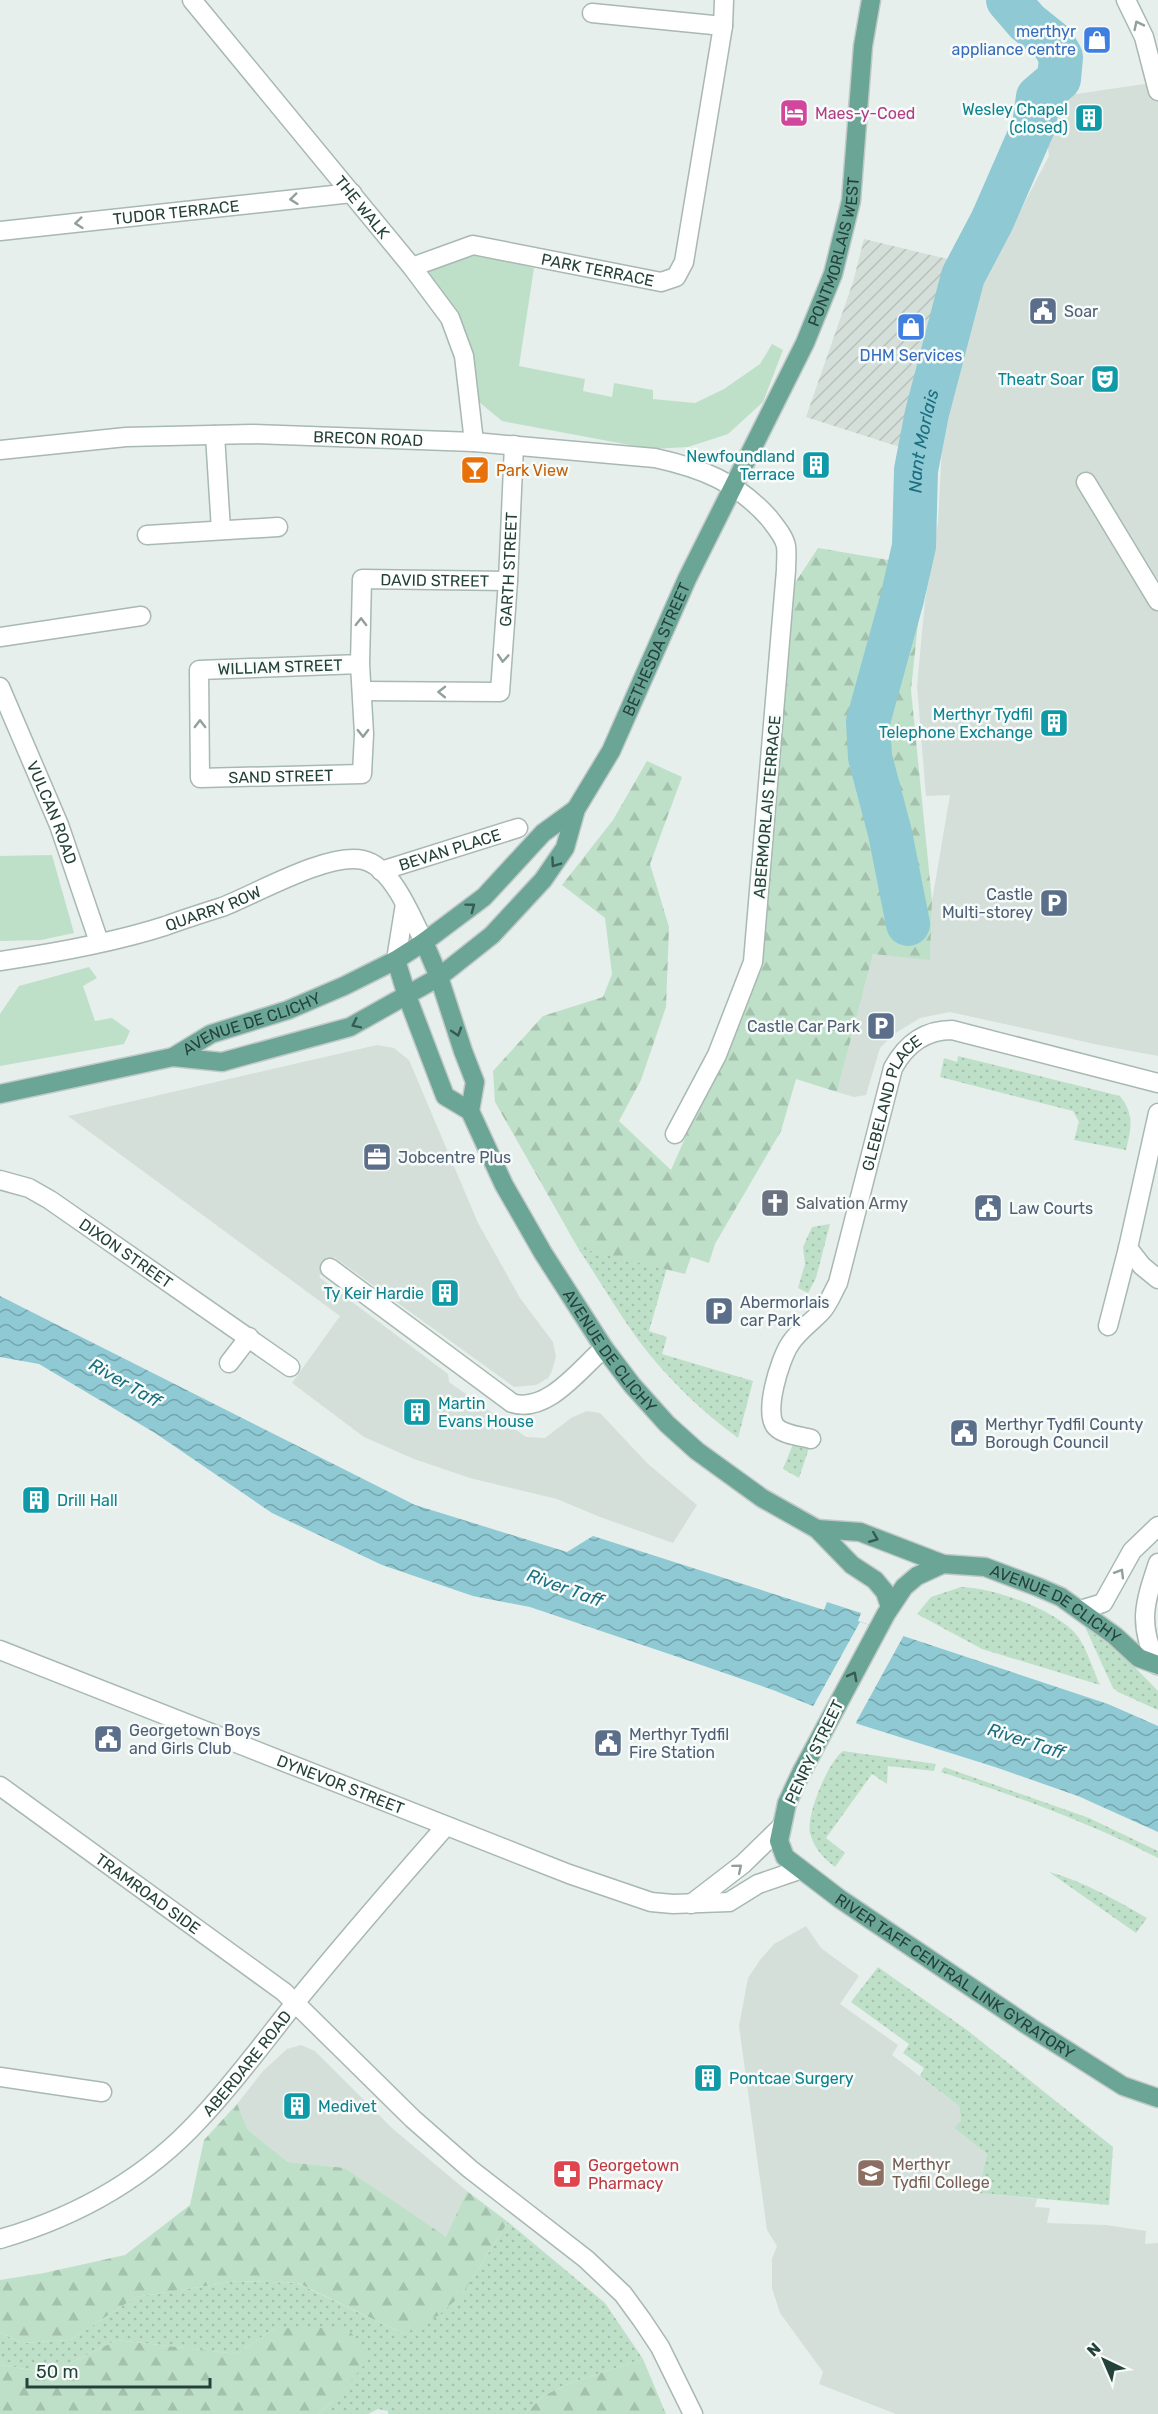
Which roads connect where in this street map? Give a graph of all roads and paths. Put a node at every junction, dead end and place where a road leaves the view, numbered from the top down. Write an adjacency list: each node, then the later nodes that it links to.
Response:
1 (192, 0): 8 (street, THE WALK)
2 (724, 0): 6 (street, PARK TERRACE)
3 (871, 0): 16 (main road, PONTMORLAIS WEST)
4 (1126, 0): 7 (street, one-way to 4)
5 (592, 13): 6 (street)
6 (723, 26): 10 (street, PARK TERRACE)
7 (1158, 91)
8 (352, 193): 9 (street, TUDOR TERRACE, one-way to 9); 10 (street, THE WALK)
9 (0, 231)
10 (412, 267): 12 (street, THE WALK)
11 (215, 435): 12 (street, BRECON ROAD); 14 (street, BRECON ROAD); 18 (street)
12 (474, 442): 13 (street, BRECON ROAD)
13 (514, 445): 16 (street, BRECON ROAD); 20 (street, GARTH STREET)
14 (0, 450)
15 (1086, 482): 21 (street)
16 (733, 485): 28 (main road, BETHESDA STREET); 43 (street, ABERMORLAIS TERRACE)
17 (278, 526): 18 (street)
18 (221, 530): 19 (street)
19 (147, 535)
20 (508, 581): 24 (street, DAVID STREET, one-way to 20); 26 (street, GARTH STREET, one-way to 26)
21 (1158, 601)
22 (141, 616): 23 (street)
23 (0, 638)
24 (360, 664): 26 (street); 27 (street, WILLIAM STREET, one-way to 24)
25 (0, 687): 32 (street, VULCAN ROAD)
26 (362, 691): 27 (street, SAND STREET, one-way to 27)
27 (200, 778)
28 (576, 809): 33 (main road, BETHESDA STREET, one-way to 28); 36 (main road, BETHESDA STREET, one-way to 36)
29 (518, 828): 30 (street, BEVAN PLACE)
30 (381, 871): 31 (street, QUARRY ROW); 32 (street, QUARRY ROW)
31 (405, 904): 33 (street, QUARRY ROW); 34 (street)
32 (99, 942): 35 (street, QUARRY ROW)
33 (424, 942): 34 (main road, AVENUE DE CLICHY); 36 (main road)
34 (396, 960): 37 (main road); 38 (main road, AVENUE DE CLICHY)
35 (0, 961)
36 (439, 977): 37 (main road, AVENUE DE CLICHY); 41 (main road, one-way to 41)
37 (407, 996): 38 (main road, AVENUE DE CLICHY, one-way to 38); 41 (main road)
38 (173, 1057): 40 (main road, AVENUE DE CLICHY)
39 (1158, 1083): 53 (street, GLEBELAND PLACE)
40 (0, 1094)
41 (470, 1111): 50 (main road, AVENUE DE CLICHY)
42 (1158, 1113): 45 (street)
43 (675, 1134)
44 (0, 1180): 49 (street, DIXON STREET)
45 (1128, 1248): 47 (street); 48 (street)
46 (330, 1268): 50 (street)
47 (1158, 1279)
48 (1108, 1326)
49 (249, 1337): 51 (street); 52 (street, DIXON STREET)
50 (604, 1348): 55 (main road, AVENUE DE CLICHY)
51 (228, 1363)
52 (290, 1367)
53 (811, 1439)
54 (1158, 1526): 59 (street, one-way to 54)
55 (817, 1529): 57 (main road, AVENUE DE CLICHY, one-way to 57); 58 (main road, AVENUE DE CLICHY)
56 (1158, 1563): 61 (street)
57 (943, 1564): 58 (main road, AVENUE DE CLICHY); 59 (main road, AVENUE DE CLICHY)
58 (890, 1607): 64 (main road, PENRY STREET, one-way to 58)
59 (1080, 1610): 61 (main road, AVENUE DE CLICHY)
60 (0, 1650): 63 (street, DYNEVOR STREET)
61 (1158, 1665)
62 (0, 1786): 67 (street, TRAMROAD SIDE)
63 (446, 1826): 66 (street); 67 (street, ABERDARE ROAD)
64 (780, 1828): 65 (main road, RIVER TAFF CENTRAL LINK GYRATORY); 66 (street, PENRY STREET, one-way to 64)
65 (799, 1870): 66 (street); 70 (main road, RIVER TAFF CENTRAL LINK GYRATORY)
66 (691, 1904)
67 (296, 2003): 71 (street, ABERDARE ROAD); 72 (street, TRAMROAD SIDE)
68 (0, 2077): 69 (street)
69 (102, 2092)
70 (1158, 2098)
71 (0, 2239)
72 (693, 2414)

